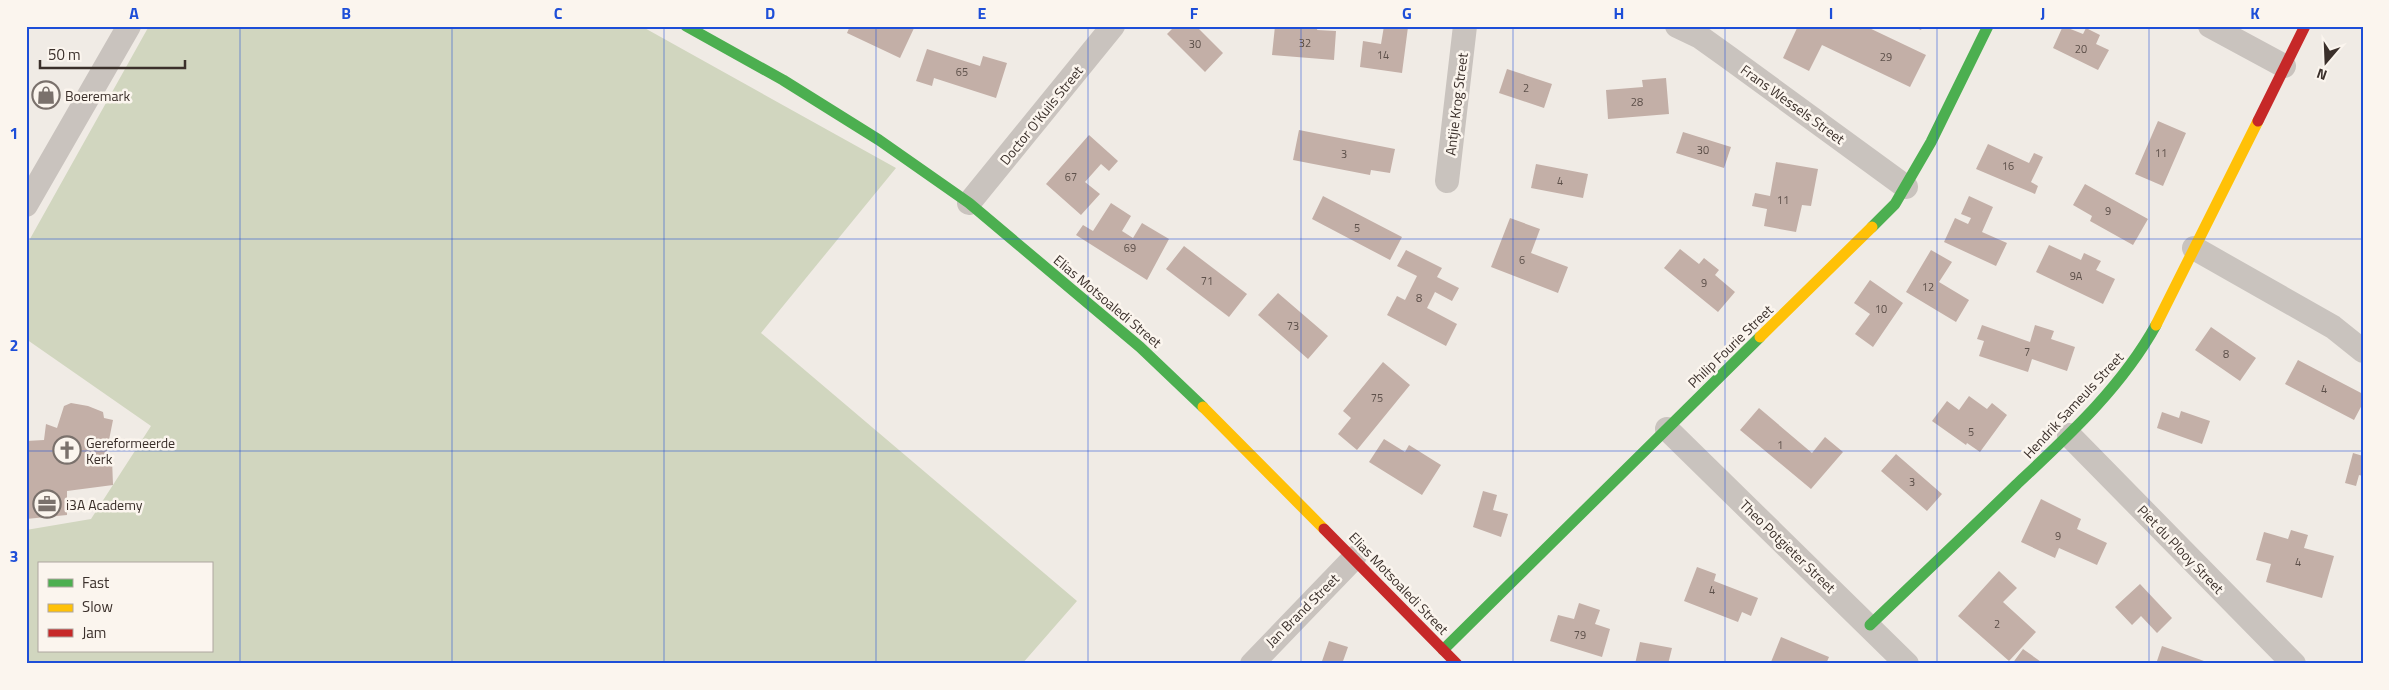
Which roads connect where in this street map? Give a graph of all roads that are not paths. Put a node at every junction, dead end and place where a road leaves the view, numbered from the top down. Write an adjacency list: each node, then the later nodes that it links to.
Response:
1 (129, 26): 13 (street)
2 (686, 26): 12 (street, Elias Motsoaledi Street)
3 (1113, 26): 12 (street, Doctor O'Kuils Street)
4 (1465, 26): 10 (street, Antjie Krog Street)
5 (1677, 26): 11 (street, Frans Wessels Street)
6 (1988, 26): 11 (street, Philip Fourie Street)
7 (2210, 26): 9 (street)
8 (2305, 26): 9 (street, Hendrik Sameuls Street)
9 (2284, 66): 14 (street, Hendrik Sameuls Street)
10 (1447, 181)
11 (1906, 187): 16 (street, Philip Fourie Street)
12 (969, 203): 18 (street, Elias Motsoaledi Street)
13 (26, 205)
14 (2194, 248): 15 (street); 17 (street, Hendrik Sameuls Street)
15 (2363, 351)
16 (1667, 429): 19 (street, Theo Potgieter Street); 20 (street, Philip Fourie Street)
17 (2069, 435): 19 (street, Hendrik Sameuls Street); 24 (street, Piet du Plooy Street)
18 (1354, 558): 20 (street, Elias Motsoaledi Street); 21 (street, Jan Brand Street)
19 (1870, 626): 23 (street, Theo Potgieter Street)
20 (1443, 650): 22 (street, Elias Motsoaledi Street)
21 (1252, 664)
22 (1457, 664)
23 (1908, 664)
24 (2294, 664)

